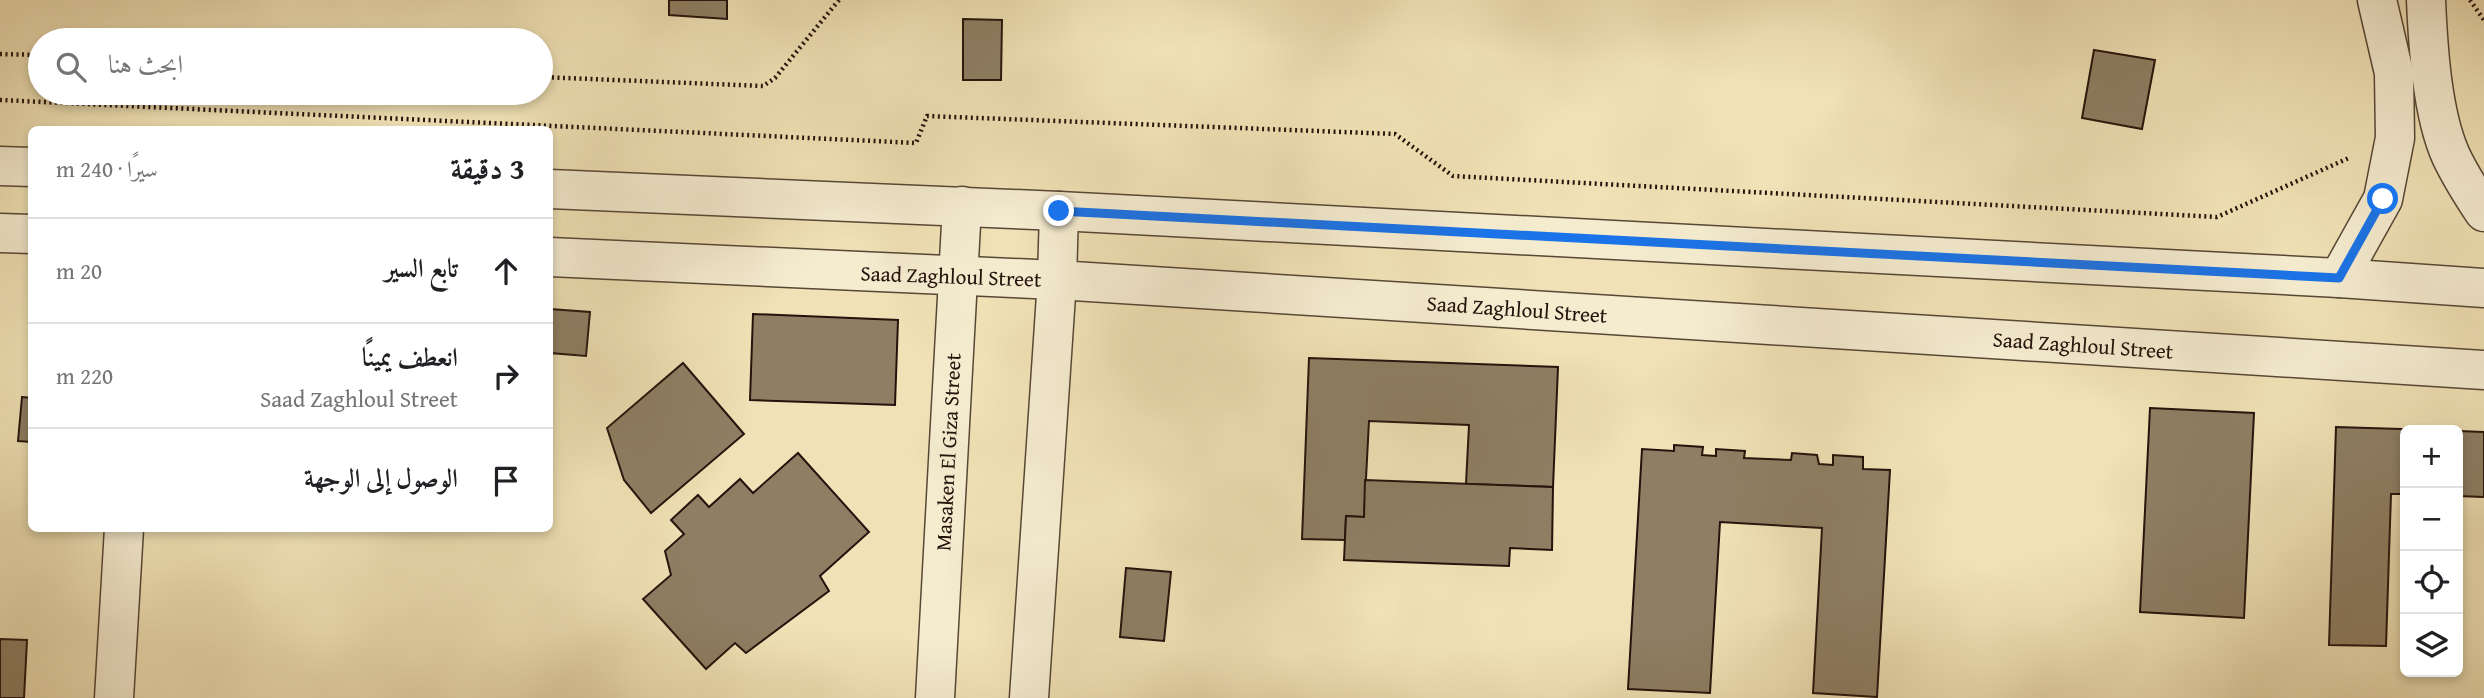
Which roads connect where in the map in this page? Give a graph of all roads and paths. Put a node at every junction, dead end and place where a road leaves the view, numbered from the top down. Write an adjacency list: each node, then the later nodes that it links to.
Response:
1 (839, 0): 8 (path)
2 (2377, 0): 12 (street)
3 (2426, 0): 18 (street)
4 (2470, 0): 5 (path)
5 (2484, 20)
6 (0, 54): 7 (path)
7 (28, 55)
8 (553, 77)
9 (0, 100): 10 (path)
10 (28, 101)
11 (107, 105): 12 (path)
12 (2395, 138): 23 (street)
13 (0, 166): 14 (street)
14 (28, 167)
15 (553, 189): 16 (street)
16 (962, 206): 17 (street); 22 (street, Masaken El Giza Street)
17 (1059, 211): 23 (street); 24 (street)
18 (2484, 212)
19 (0, 233): 20 (street)
20 (28, 234)
21 (553, 257): 22 (street, Saad Zaghloul Street)
22 (957, 277): 24 (street, Saad Zaghloul Street); 29 (street, Masaken El Giza Street)
23 (2339, 278): 25 (street)
24 (1057, 280): 26 (street, Saad Zaghloul Street); 30 (street)
25 (2484, 288)
26 (2484, 370)
27 (124, 532): 28 (street)
28 (114, 698)
29 (935, 698)
30 (1030, 698)

